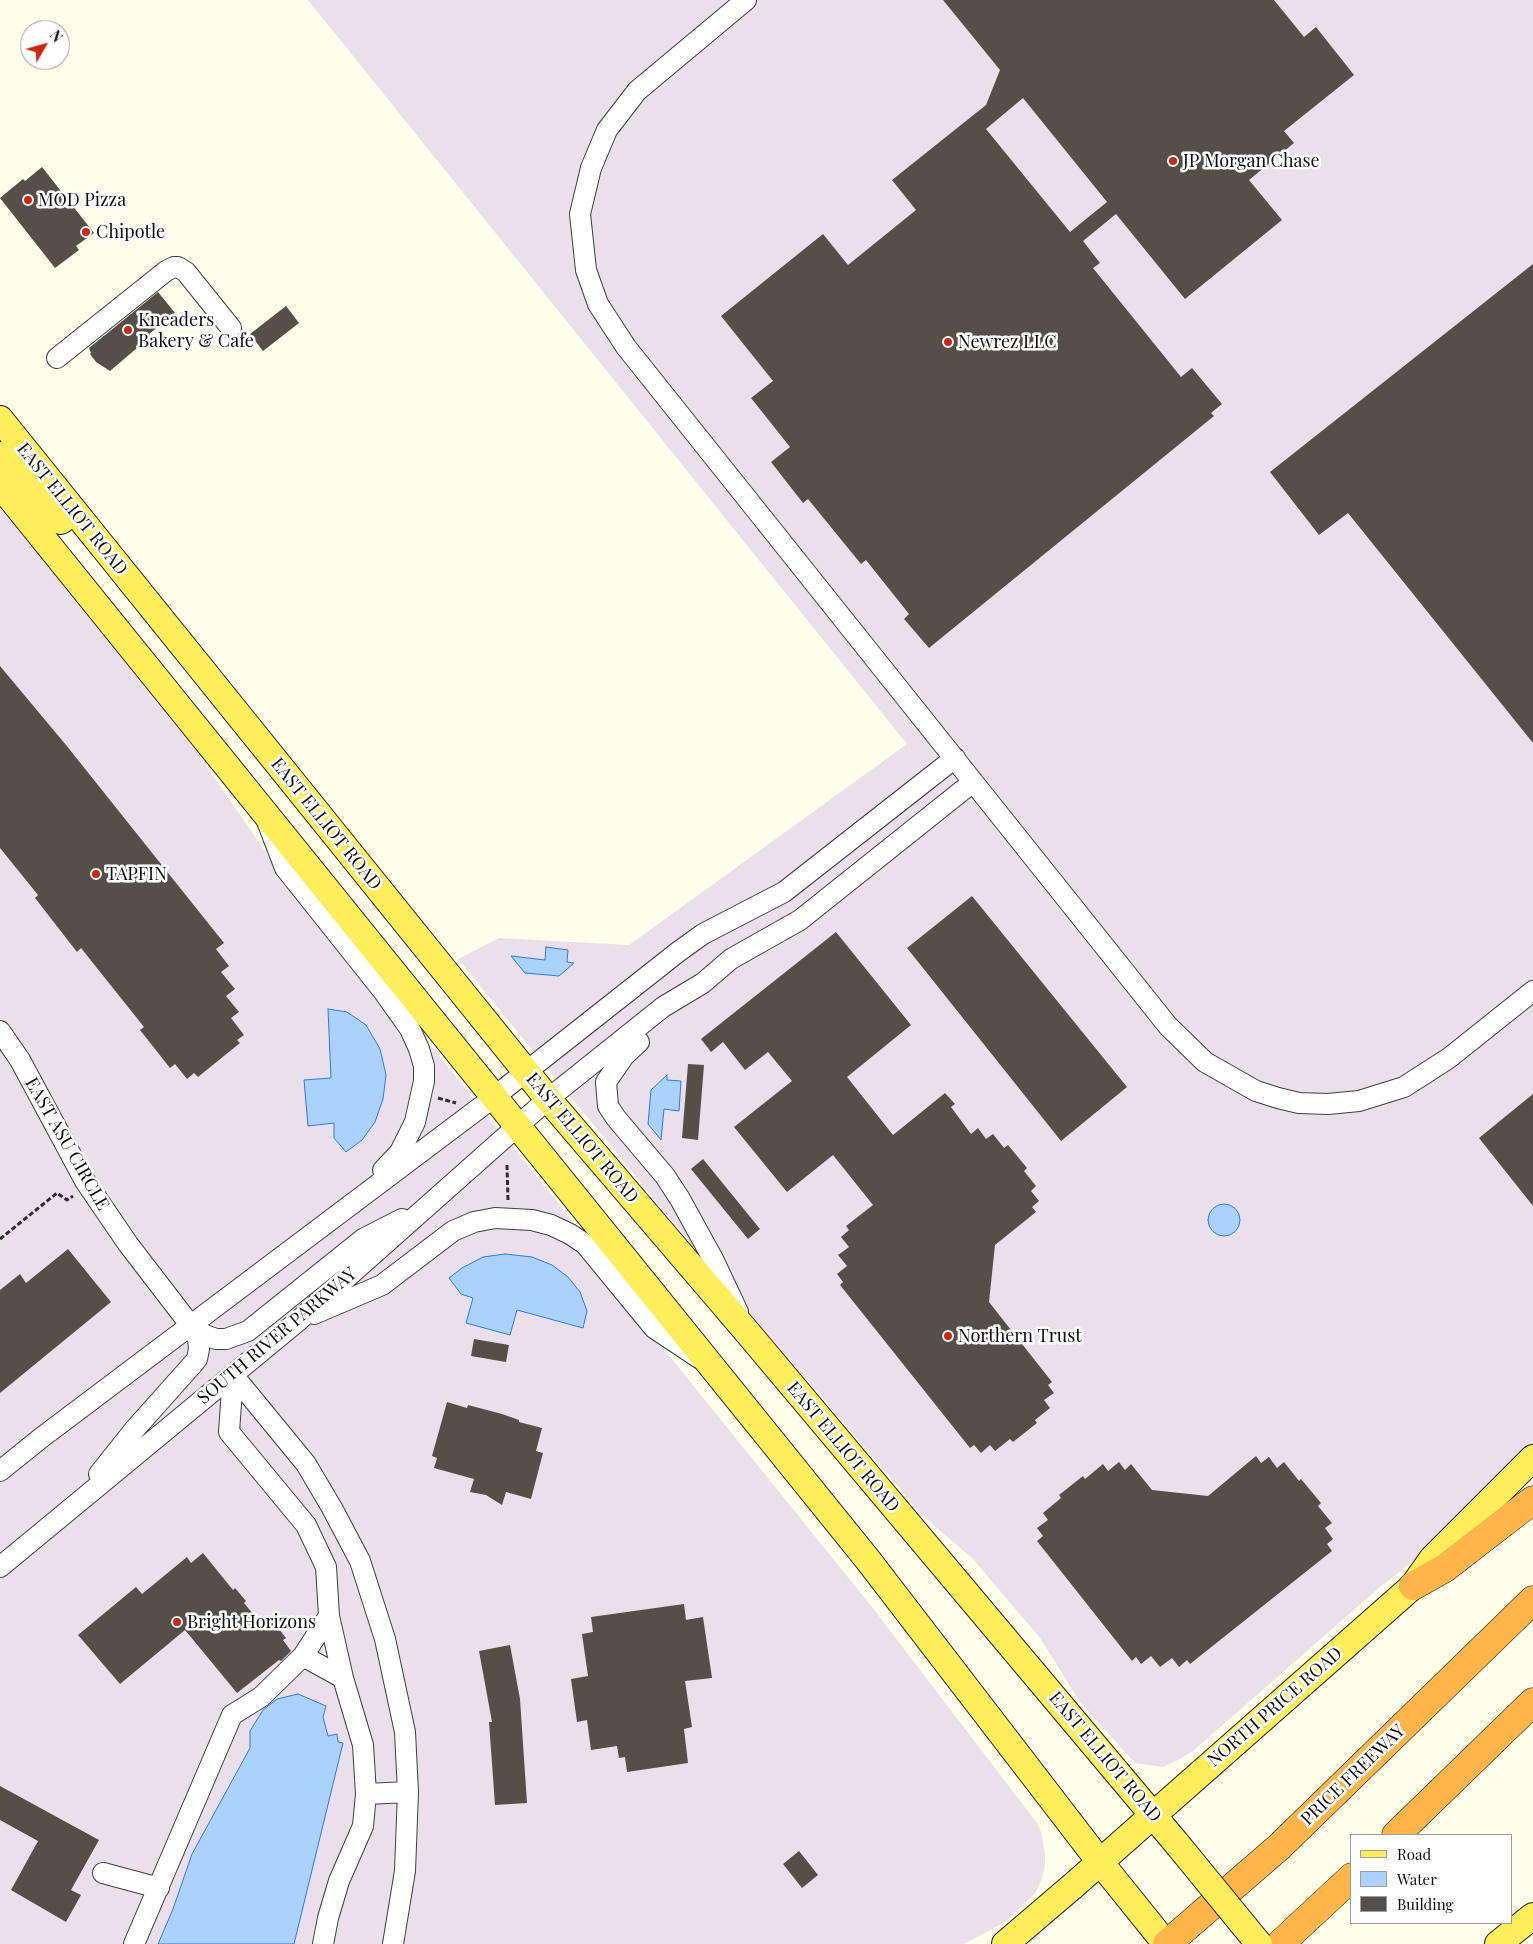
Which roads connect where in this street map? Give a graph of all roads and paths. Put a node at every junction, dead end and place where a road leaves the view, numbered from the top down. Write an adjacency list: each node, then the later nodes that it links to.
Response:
1 (746, 0): 8 (street)
2 (231, 328): 3 (street)
3 (57, 358)
4 (0, 419): 7 (main road, EAST ELLIOT ROAD)
5 (0, 455): 7 (main road)
6 (0, 485): 10 (main road)
7 (74, 511): 14 (main road, EAST ELLIOT ROAD)
8 (955, 758): 9 (street); 14 (street)
9 (974, 782): 11 (street); 12 (street)
10 (264, 813): 16 (main road); 24 (street)
11 (703, 982): 17 (street, SOUTH RIVER PARKWAY); 28 (street)
12 (1533, 991)
13 (0, 1031): 27 (street, EAST ASU CIRCLE)
14 (526, 1073): 16 (street); 17 (main road, EAST ELLIOT ROAD)
15 (429, 1096): 18 (path)
16 (494, 1097): 19 (main road); 24 (street)
17 (548, 1100): 19 (street, SOUTH RIVER PARKWAY); 28 (main road, EAST ELLIOT ROAD)
18 (457, 1103)
19 (517, 1126): 22 (street, SOUTH RIVER PARKWAY); 29 (main road)
20 (507, 1165): 23 (path)
21 (74, 1196): 25 (path)
22 (428, 1206): 26 (street, SOUTH RIVER PARKWAY); 27 (street)
23 (509, 1208)
24 (332, 1220): 27 (street)
25 (0, 1239)
26 (298, 1321): 29 (street); 30 (street, SOUTH RIVER PARKWAY)
27 (191, 1326): 32 (street); 34 (street)
28 (748, 1333): 44 (main road, EAST ELLIOT ROAD)
29 (713, 1367): 46 (main road)
30 (233, 1375): 34 (street, SOUTH RIVER PARKWAY); 38 (street); 42 (street)
31 (1533, 1458): 36 (main road, NORTH PRICE ROAD)
32 (0, 1470)
33 (1533, 1500): 36 (highway)
34 (77, 1503): 35 (street, SOUTH RIVER PARKWAY)
35 (0, 1567)
36 (1413, 1586): 44 (main road, NORTH PRICE ROAD)
37 (1533, 1600): 55 (highway, PRICE FREEWAY)
38 (329, 1616): 39 (street); 40 (street)
39 (303, 1656): 40 (street); 49 (street)
40 (343, 1678): 43 (street)
41 (1533, 1702): 45 (highway)
42 (408, 1792): 43 (street); 53 (street)
43 (366, 1794): 52 (street)
44 (1154, 1814): 46 (main road, NORTH PRICE ROAD); 56 (main road, EAST ELLIOT ROAD, bridge)
45 (1397, 1834)
46 (1100, 1862): 54 (main road, NORTH PRICE ROAD); 55 (main road)
47 (103, 1872): 49 (street)
48 (1350, 1879): 57 (highway)
49 (159, 1888): 51 (street)
50 (1533, 1916): 58 (main road)
51 (134, 1944)
52 (323, 1944)
53 (393, 1944)
54 (1005, 1944)
55 (1167, 1944)
56 (1258, 1944)
57 (1280, 1944)
58 (1498, 1944)

